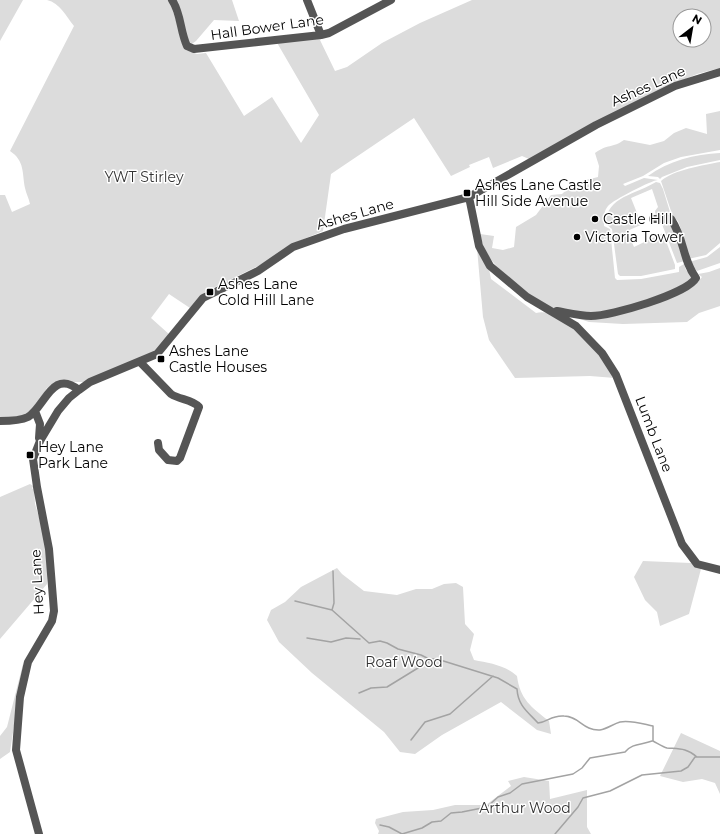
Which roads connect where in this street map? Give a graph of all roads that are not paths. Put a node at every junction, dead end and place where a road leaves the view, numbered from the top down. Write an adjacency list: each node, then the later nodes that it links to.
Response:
1 (172, 0): 4 (street, Hall Bower Lane)
2 (307, 0): 4 (street)
3 (391, 0): 4 (street, Hall Bower Lane)
4 (321, 35)
5 (720, 72): 6 (street, Ashes Lane)
6 (469, 197): 8 (street, Lumb Lane); 9 (street, Ashes Lane)
7 (653, 219): 8 (street)
8 (551, 311): 15 (street, Lumb Lane)
9 (140, 362): 10 (street, Ashes Lane); 14 (street)
10 (79, 390): 11 (street); 13 (street, Ashes Lane)
11 (35, 411): 12 (street); 13 (street)
12 (0, 421)
13 (40, 441): 16 (street, Hey Lane)
14 (158, 443)
15 (720, 570)
16 (39, 834)

